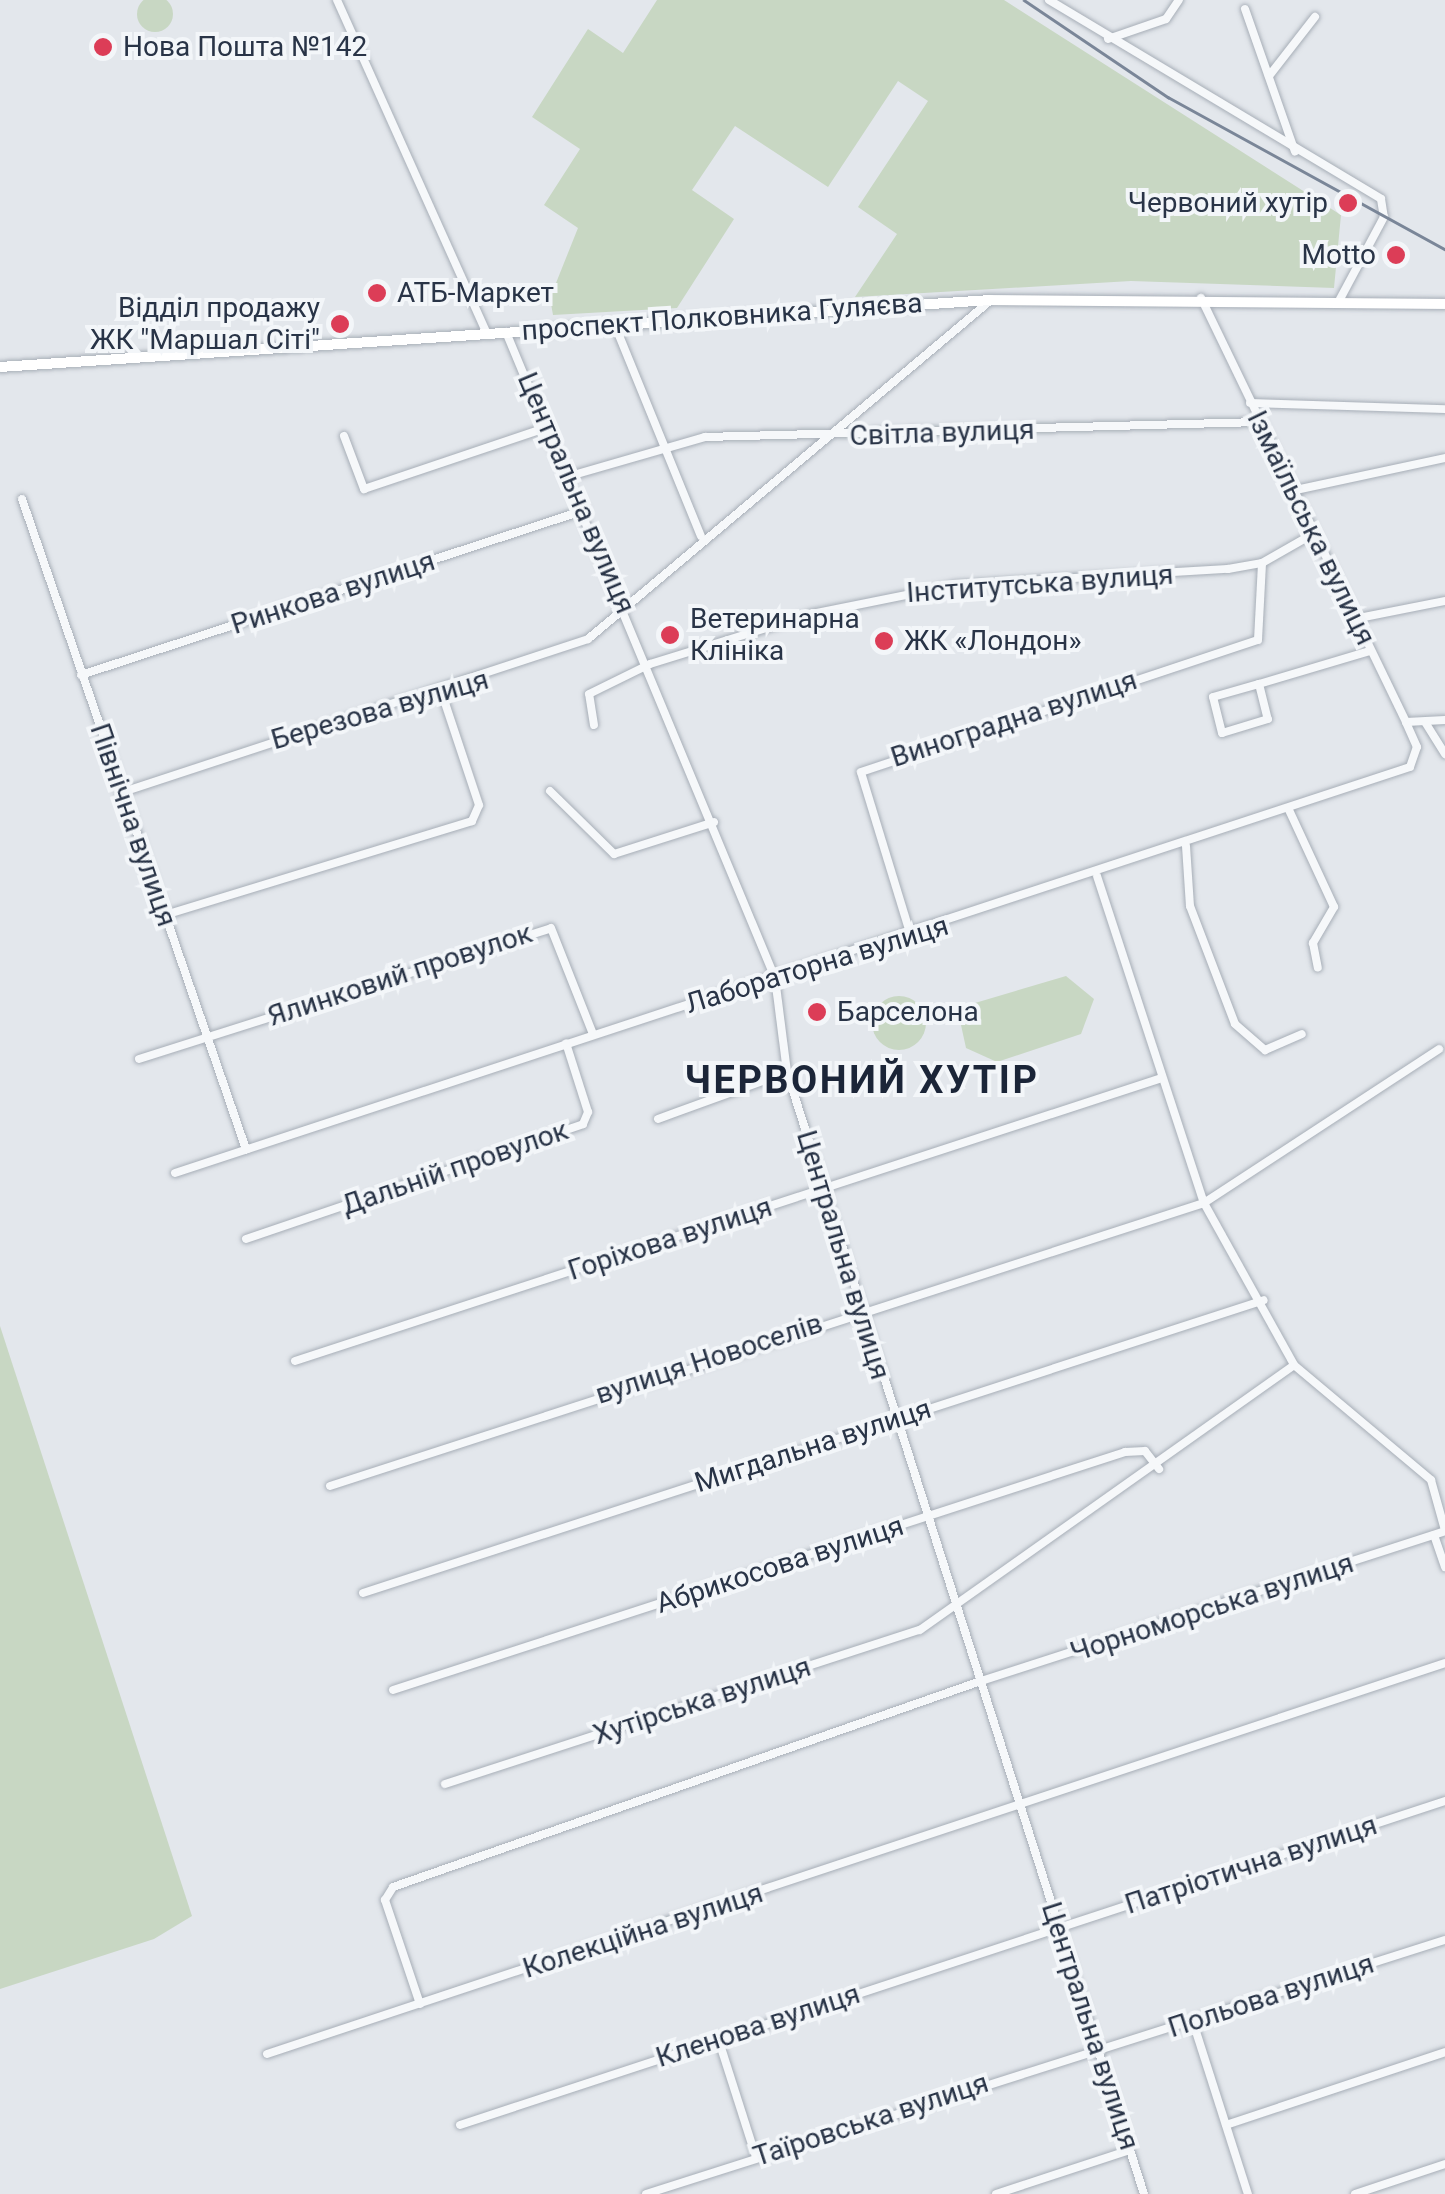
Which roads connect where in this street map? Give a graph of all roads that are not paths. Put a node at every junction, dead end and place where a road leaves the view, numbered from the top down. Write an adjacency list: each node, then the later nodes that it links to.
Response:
1 (337, 0): 15 (street)
2 (1179, 0): 6 (street)
3 (1052, 2): 6 (street)
4 (1245, 10): 7 (street)
5 (1315, 16): 7 (street)
6 (1108, 39): 8 (street)
7 (1268, 76): 8 (street)
8 (1296, 152): 11 (street)
9 (1201, 297): 10 (main road, проспект Полковника Гуляєва); 11 (main road, проспект Полковника Гуляєва); 17 (street, Ізмаїльська вулиця)
10 (991, 300): 13 (main road, проспект Полковника Гуляєва); 22 (street)
11 (1339, 301): 12 (main road, проспект Полковника Гуляєва)
12 (1445, 304)
13 (614, 323): 14 (main road, проспект Полковника Гуляєва); 23 (street)
14 (506, 332): 15 (main road, проспект Полковника Гуляєва); 20 (street, Центральна вулиця)
15 (487, 333): 16 (main road, проспект Полковника Гуляєва)
16 (0, 367)
17 (1250, 403): 18 (street); 19 (street, Ізмаїльська вулиця)
18 (1445, 409)
19 (1259, 422): 22 (street, Світла вулиця); 26 (street, Ізмаїльська вулиця)
20 (548, 428): 21 (street); 25 (street, Центральна вулиця)
21 (344, 436)
22 (835, 436): 23 (street); 30 (street, Світла вулиця)
23 (663, 444): 25 (street); 30 (street)
24 (1445, 458): 26 (street)
25 (570, 476): 28 (street, Центральна вулиця)
26 (1291, 491): 29 (street, Ізмаїльська вулиця)
27 (22, 499): 37 (street, Північна вулиця)
28 (585, 510): 33 (street, Центральна вулиця); 37 (street, Ринкова вулиця)
29 (1311, 535): 31 (street, Інститутська вулиця); 34 (street, Ізмаїльська вулиця)
30 (702, 536): 33 (street, Світла вулиця)
31 (1262, 564): 36 (street, Інститутська вулиця); 52 (street, Виноградна вулиця)
32 (1445, 600): 34 (street)
33 (624, 603): 36 (street, Центральна вулиця); 39 (street, Березова вулиця)
34 (1354, 619): 35 (street, Ізмаїльська вулиця)
35 (1370, 651): 38 (street); 41 (street, Ізмаїльська вулиця)
36 (650, 664): 43 (street, Інститутська вулиця); 48 (street, Центральна вулиця)
37 (81, 675): 46 (street, Північна вулиця)
38 (1259, 684): 38 (street)
39 (442, 694): 46 (street, Березова вулиця); 51 (street)
40 (1445, 720): 42 (street)
41 (1406, 722): 42 (street); 47 (street, Лабораторна вулиця)
42 (1425, 722): 44 (street)
43 (594, 725)
44 (1445, 754)
45 (550, 791): 48 (street)
46 (120, 793): 51 (street, Північна вулиця)
47 (1289, 810): 49 (street, Лабораторна вулиця); 53 (street)
48 (714, 822): 54 (street, Центральна вулиця)
49 (1186, 846): 50 (street, Лабораторна вулиця); 56 (street)
50 (1097, 876): 52 (street, Лабораторна вулиця); 62 (street)
51 (165, 915): 57 (street, Північна вулиця)
52 (911, 936): 54 (street, Лабораторна вулиця)
53 (1318, 968)
54 (775, 978): 55 (street, Лабораторна вулиця); 61 (street, Центральна вулиця)
55 (593, 1034): 57 (street, Ялинковий провулок); 58 (street, Лабораторна вулиця)
56 (1302, 1034)
57 (206, 1039): 60 (street, Ялинковий провулок); 64 (street, Північна вулиця)
58 (566, 1043): 64 (street, Лабораторна вулиця); 68 (street, Дальній провулок)
59 (1439, 1049): 67 (street, вулиця Новоселів)
60 (139, 1059)
61 (787, 1072): 63 (street); 66 (street, Центральна вулиця)
62 (1158, 1079): 66 (street, Горіхова вулиця); 67 (street)
63 (658, 1119)
64 (246, 1149): 65 (street, Лабораторна вулиця)
65 (175, 1173)
66 (823, 1188): 70 (street, Центральна вулиця); 71 (street, Горіхова вулиця)
67 (1204, 1203): 69 (street); 70 (street, вулиця Новоселів)
68 (246, 1238)
69 (1264, 1300): 72 (street); 73 (street, Мигдальна вулиця)
70 (861, 1309): 73 (street, Центральна вулиця); 75 (street, вулиця Новоселів)
71 (296, 1362)
72 (1294, 1365): 74 (street); 77 (street)
73 (894, 1420): 76 (street, Центральна вулиця); 80 (street, Мигдальна вулиця)
74 (1159, 1469): 76 (street, Абрикосова вулиця); 81 (street)
75 (330, 1486)
76 (925, 1518): 81 (street, Центральна вулиця); 84 (street, Абрикосова вулиця)
77 (1445, 1531): 78 (street, Чорноморська вулиця)
78 (1434, 1535): 79 (street); 83 (street, Чорноморська вулиця)
79 (1445, 1568)
80 (363, 1593)
81 (954, 1608): 83 (street, Центральна вулиця); 85 (street, Хутірська вулиця)
82 (1445, 1663): 87 (street, Колекційна вулиця)
83 (978, 1682): 87 (street, Центральна вулиця); 90 (street)
84 (393, 1690)
85 (445, 1784)
86 (1445, 1801): 88 (street, Патріотична вулиця)
87 (1019, 1809): 88 (street, Центральна вулиця); 90 (street, Колекційна вулиця)
88 (1058, 1928): 92 (street, Кленова вулиця); 93 (street, Центральна вулиця)
89 (1445, 1940): 91 (street, Польова вулиця)
90 (420, 2004): 95 (street, Колекційна вулиця)
91 (1193, 2022): 93 (street, Польова вулиця); 97 (street)
92 (718, 2038): 96 (street, Кленова вулиця); 99 (street)
93 (1096, 2046): 98 (street, Центральна вулиця); 99 (street, Таїровська вулиця)
94 (1445, 2052): 97 (street)
95 (267, 2054)
96 (460, 2125)
97 (1226, 2126): 104 (street)
98 (1130, 2150): 102 (street); 103 (street, Центральна вулиця)
99 (756, 2158): 101 (street, Таїровська вулиця)
100 (1445, 2164): 105 (street)
101 (646, 2194)
102 (996, 2194)
103 (1144, 2194)
104 (1248, 2194)
105 (1355, 2194)

